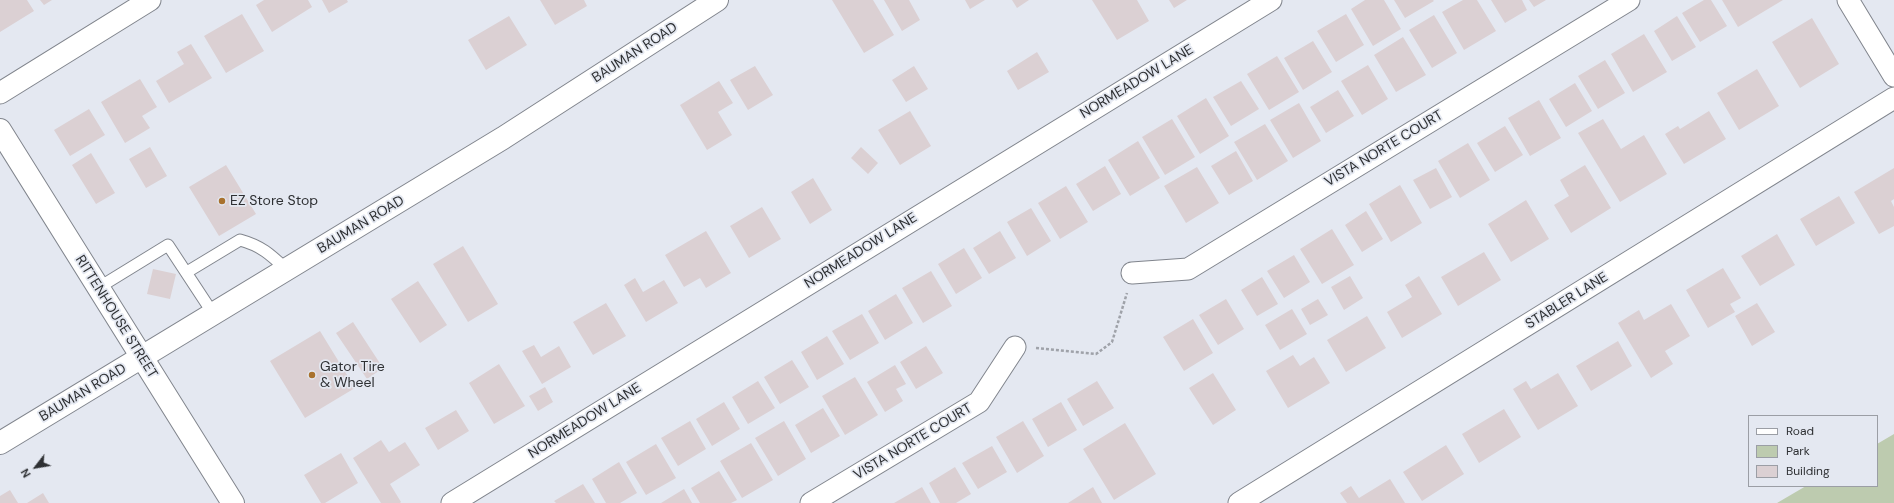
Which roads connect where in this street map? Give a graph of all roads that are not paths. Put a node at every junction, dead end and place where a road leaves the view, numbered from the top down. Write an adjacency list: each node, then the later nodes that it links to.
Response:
1 (150, 0): 7 (street)
2 (717, 0): 10 (street, BAUMAN ROAD)
3 (1271, 0): 19 (street, NORMEADOW LANE)
4 (1629, 0): 12 (street, VISTA NORTE COURT)
5 (1848, 0): 6 (street)
6 (1894, 76)
7 (0, 93)
8 (1894, 98): 21 (street, STABLER LANE)
9 (0, 130): 13 (street, RITTENHOUSE STREET)
10 (287, 270): 11 (lane); 14 (street, BAUMAN ROAD)
11 (187, 272): 13 (lane); 14 (lane)
12 (1132, 273)
13 (98, 288): 16 (street, RITTENHOUSE STREET)
14 (214, 315): 16 (street, BAUMAN ROAD)
15 (1015, 347): 20 (street, VISTA NORTE COURT)
16 (142, 358): 17 (street, BAUMAN ROAD); 18 (street, RITTENHOUSE STREET)
17 (0, 443)
18 (233, 503)
19 (452, 503)
20 (811, 503)
21 (1239, 503)

